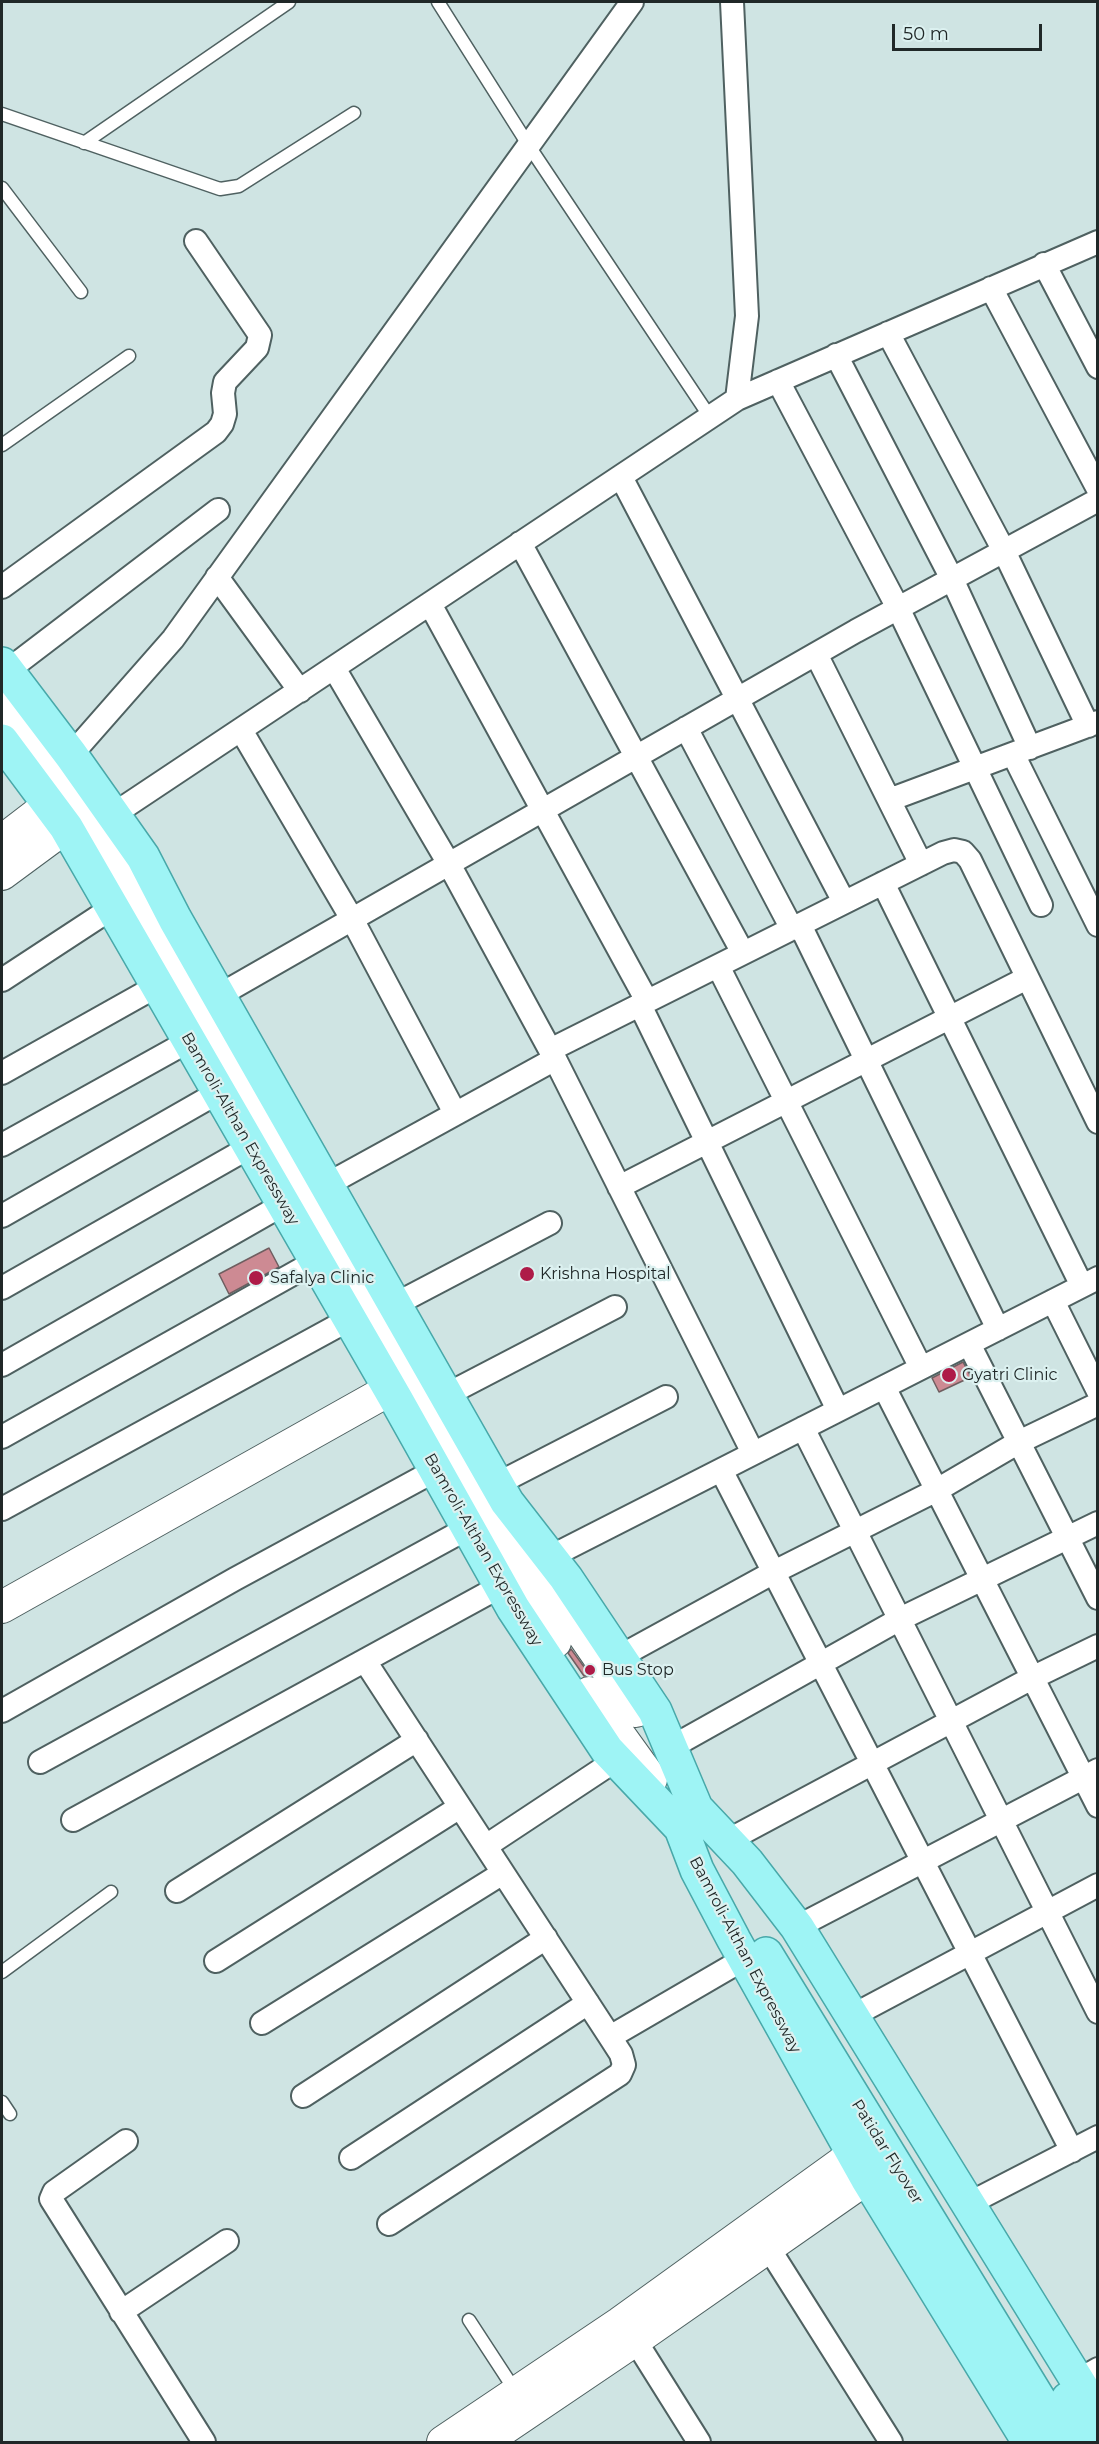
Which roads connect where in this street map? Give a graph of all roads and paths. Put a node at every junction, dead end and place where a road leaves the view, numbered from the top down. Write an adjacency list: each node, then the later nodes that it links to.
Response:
1 (289, 2): 7 (lane)
2 (438, 2): 8 (lane)
3 (632, 2): 8 (street)
4 (732, 2): 20 (street)
5 (354, 113): 7 (lane)
6 (2, 114): 7 (lane)
7 (84, 143)
8 (530, 146): 21 (lane); 29 (street)
9 (2, 188): 14 (lane)
10 (196, 241): 31 (street)
11 (1098, 242): 12 (street)
12 (1044, 264): 13 (street); 18 (street)
13 (991, 288): 15 (street); 24 (street)
14 (81, 292)
15 (888, 333): 17 (street); 28 (street)
16 (129, 356): 22 (lane)
17 (836, 356): 19 (street); 30 (street)
18 (1098, 367)
19 (778, 381): 20 (street); 33 (street)
20 (737, 399): 21 (street)
21 (710, 417): 23 (street)
22 (2, 445)
23 (621, 477): 27 (street); 38 (street)
24 (1098, 489)
25 (1098, 500): 28 (street)
26 (218, 510): 36 (street)
27 (520, 543): 32 (street); 44 (street)
28 (1004, 551): 30 (street); 39 (street)
29 (218, 577): 37 (street); 46 (street)
30 (952, 579): 33 (street); 43 (street)
31 (2, 587)
32 (430, 604): 35 (street); 48 (street)
33 (898, 608): 34 (street); 45 (street)
34 (816, 654): 38 (street); 47 (street)
35 (334, 669): 37 (street); 50 (street)
36 (3, 678): 46 (main road)
37 (300, 691): 41 (street)
38 (736, 699): 40 (street); 55 (street)
39 (1093, 724): 43 (street)
40 (686, 728): 44 (street); 60 (street)
41 (241, 730): 46 (street); 58 (street)
42 (2, 741): 46 (main road, Bamroli-Althan Expressway)
43 (1021, 751): 45 (street); 54 (street)
44 (637, 756): 48 (street); 61 (street)
45 (975, 768): 47 (street); 56 (street)
46 (76, 799): 49 (street); 52 (street); 57 (main road, Bamroli-Althan Expressway); 66 (main road); 97 (street, Bamroli-Althan Expressway)
47 (889, 800): 51 (street)
48 (543, 810): 50 (street); 67 (street)
49 (2, 841)
50 (449, 864): 58 (street); 70 (street)
51 (921, 864): 53 (street); 63 (street)
52 (2, 874)
53 (883, 883): 55 (street); 68 (street)
54 (1091, 897): 59 (street)
55 (844, 903): 60 (street)
56 (1041, 905)
57 (112, 908): 64 (street); 65 (main road, Bamroli-Althan Expressway)
58 (352, 919): 66 (street); 76 (street)
59 (1098, 925)
60 (796, 927): 61 (street); 71 (street)
61 (743, 953): 62 (street)
62 (718, 966): 67 (street); 75 (street)
63 (1027, 978): 68 (street); 73 (street)
64 (2, 980)
65 (157, 986): 69 (main road, Bamroli-Althan Expressway); 72 (street)
66 (218, 996): 81 (main road)
67 (643, 1003): 70 (street); 78 (street)
68 (949, 1016): 71 (street); 87 (street)
69 (189, 1041): 74 (main road, Bamroli-Althan Expressway); 79 (street)
70 (552, 1054): 76 (street); 82 (street)
71 (867, 1061): 75 (street); 93 (street)
72 (2, 1073)
73 (1090, 1086): 77 (street)
74 (219, 1092): 80 (main road, Bamroli-Althan Expressway); 84 (street)
75 (786, 1100): 78 (street); 96 (street)
76 (456, 1113): 81 (street)
77 (1098, 1122)
78 (706, 1141): 82 (street); 103 (street)
79 (2, 1145)
80 (250, 1147): 83 (main road, Bamroli-Althan Expressway); 88 (street)
81 (326, 1185): 90 (main road)
82 (619, 1187): 107 (street)
83 (284, 1204): 86 (main road, Bamroli-Althan Expressway); 95 (street)
84 (2, 1216)
85 (550, 1223): 90 (street)
86 (316, 1261): 92 (main road, Bamroli-Althan Expressway); 105 (street)
87 (1090, 1282): 89 (street)
88 (2, 1288)
89 (1053, 1301): 93 (street); 99 (street)
90 (394, 1305): 97 (main road)
91 (615, 1307): 100 (street)
92 (350, 1319): 97 (main road, Bamroli-Althan Expressway); 112 (street)
93 (998, 1329): 94 (street)
94 (969, 1344): 96 (street); 106 (street)
95 (2, 1365)
96 (921, 1368): 98 (street)
97 (409, 1378): 100 (main road); 108 (main road, Bamroli-Althan Expressway); 111 (street, Bamroli-Althan Expressway); 121 (street)
98 (884, 1387): 103 (street); 110 (street)
99 (1098, 1390)
100 (446, 1395): 111 (main road)
101 (666, 1397): 111 (street)
102 (1098, 1404): 106 (street)
103 (838, 1410): 104 (street)
104 (803, 1428): 107 (street); 114 (street)
105 (2, 1437)
106 (1019, 1442): 110 (street); 115 (street)
107 (753, 1453): 109 (street)
108 (435, 1470): 111 (main road, Bamroli-Althan Expressway); 128 (street)
109 (721, 1470): 116 (street); 117 (street)
110 (937, 1490): 114 (street); 118 (street)
111 (484, 1508): 116 (main road); 119 (main road, Bamroli-Althan Expressway); 133 (street); 138 (street)
112 (2, 1509)
113 (1098, 1523): 115 (street)
114 (855, 1533): 117 (street); 122 (street)
115 (1067, 1538): 118 (street); 120 (street)
116 (550, 1557): 124 (main road)
117 (774, 1572): 124 (street); 126 (street)
118 (982, 1579): 122 (street); 127 (street)
119 (501, 1586): 125 (street); 132 (main road, Bamroli-Althan Expressway)
120 (1098, 1598)
121 (2, 1607)
122 (900, 1620): 126 (street); 129 (street)
123 (1098, 1646): 127 (street)
124 (619, 1657): 131 (main road)
125 (365, 1661): 130 (street); 139 (street)
126 (821, 1663): 131 (street); 134 (street)
127 (1032, 1678): 129 (street); 135 (street)
128 (2, 1712)
129 (951, 1722): 134 (street); 140 (street)
130 (417, 1740): 137 (street); 147 (street)
131 (670, 1748): 138 (main road)
132 (616, 1760): 138 (main road, Bamroli-Althan Expressway); 141 (street)
133 (40, 1762)
134 (873, 1763): 142 (street); 143 (street)
135 (1090, 1773): 136 (street); 140 (street)
136 (1098, 1806)
137 (460, 1807): 141 (street); 153 (street)
138 (688, 1818): 142 (main road, Patidar Flyover); 144 (main road, Bamroli-Althan Expressway)
139 (73, 1820)
140 (1001, 1820): 143 (street); 149 (street)
141 (486, 1846): 145 (street)
142 (737, 1851): 150 (main road, Patidar Flyover)
143 (923, 1861): 150 (street); 152 (street)
144 (697, 1870): 150 (main road, Patidar Flyover)
145 (503, 1873): 151 (street); 158 (street)
146 (1098, 1885): 149 (street)
147 (177, 1891)
148 (111, 1892): 154 (lane)
149 (1047, 1911): 152 (street); 156 (street)
150 (767, 1935): 157 (main road); 159 (street); 167 (main road, Bamroli-Althan Expressway); 184 (main road, Patidar Flyover); 185 (main road, Patidar Flyover)
151 (546, 1938): 155 (street); 160 (street)
152 (970, 1952): 157 (street); 165 (street)
153 (216, 1961)
154 (2, 1972)
155 (588, 2003): 159 (street); 166 (street)
156 (1098, 2012)
157 (852, 2016): 168 (main road)
158 (262, 2023)
159 (610, 2037): 169 (street)
160 (303, 2096)
161 (2, 2102): 162 (lane)
162 (10, 2114)
163 (1098, 2137): 165 (street)
164 (126, 2141): 172 (street)
165 (1072, 2151): 168 (street)
166 (351, 2158)
167 (860, 2166): 171 (street); 176 (street); 183 (main road, Bamroli-Althan Expressway)
168 (968, 2204): 175 (main road)
169 (389, 2224)
170 (227, 2241): 172 (street)
171 (768, 2247): 174 (street); 182 (street)
172 (122, 2312): 179 (street)
173 (469, 2320): 176 (lane)
174 (635, 2340): 178 (street); 181 (street)
175 (1087, 2375): 177 (main road)
176 (517, 2393): 180 (street)
177 (1098, 2414)
178 (499, 2438)
179 (204, 2442)
180 (443, 2442)
181 (699, 2442)
182 (891, 2442)
183 (1029, 2442)
184 (1065, 2442)
185 (1095, 2442)

